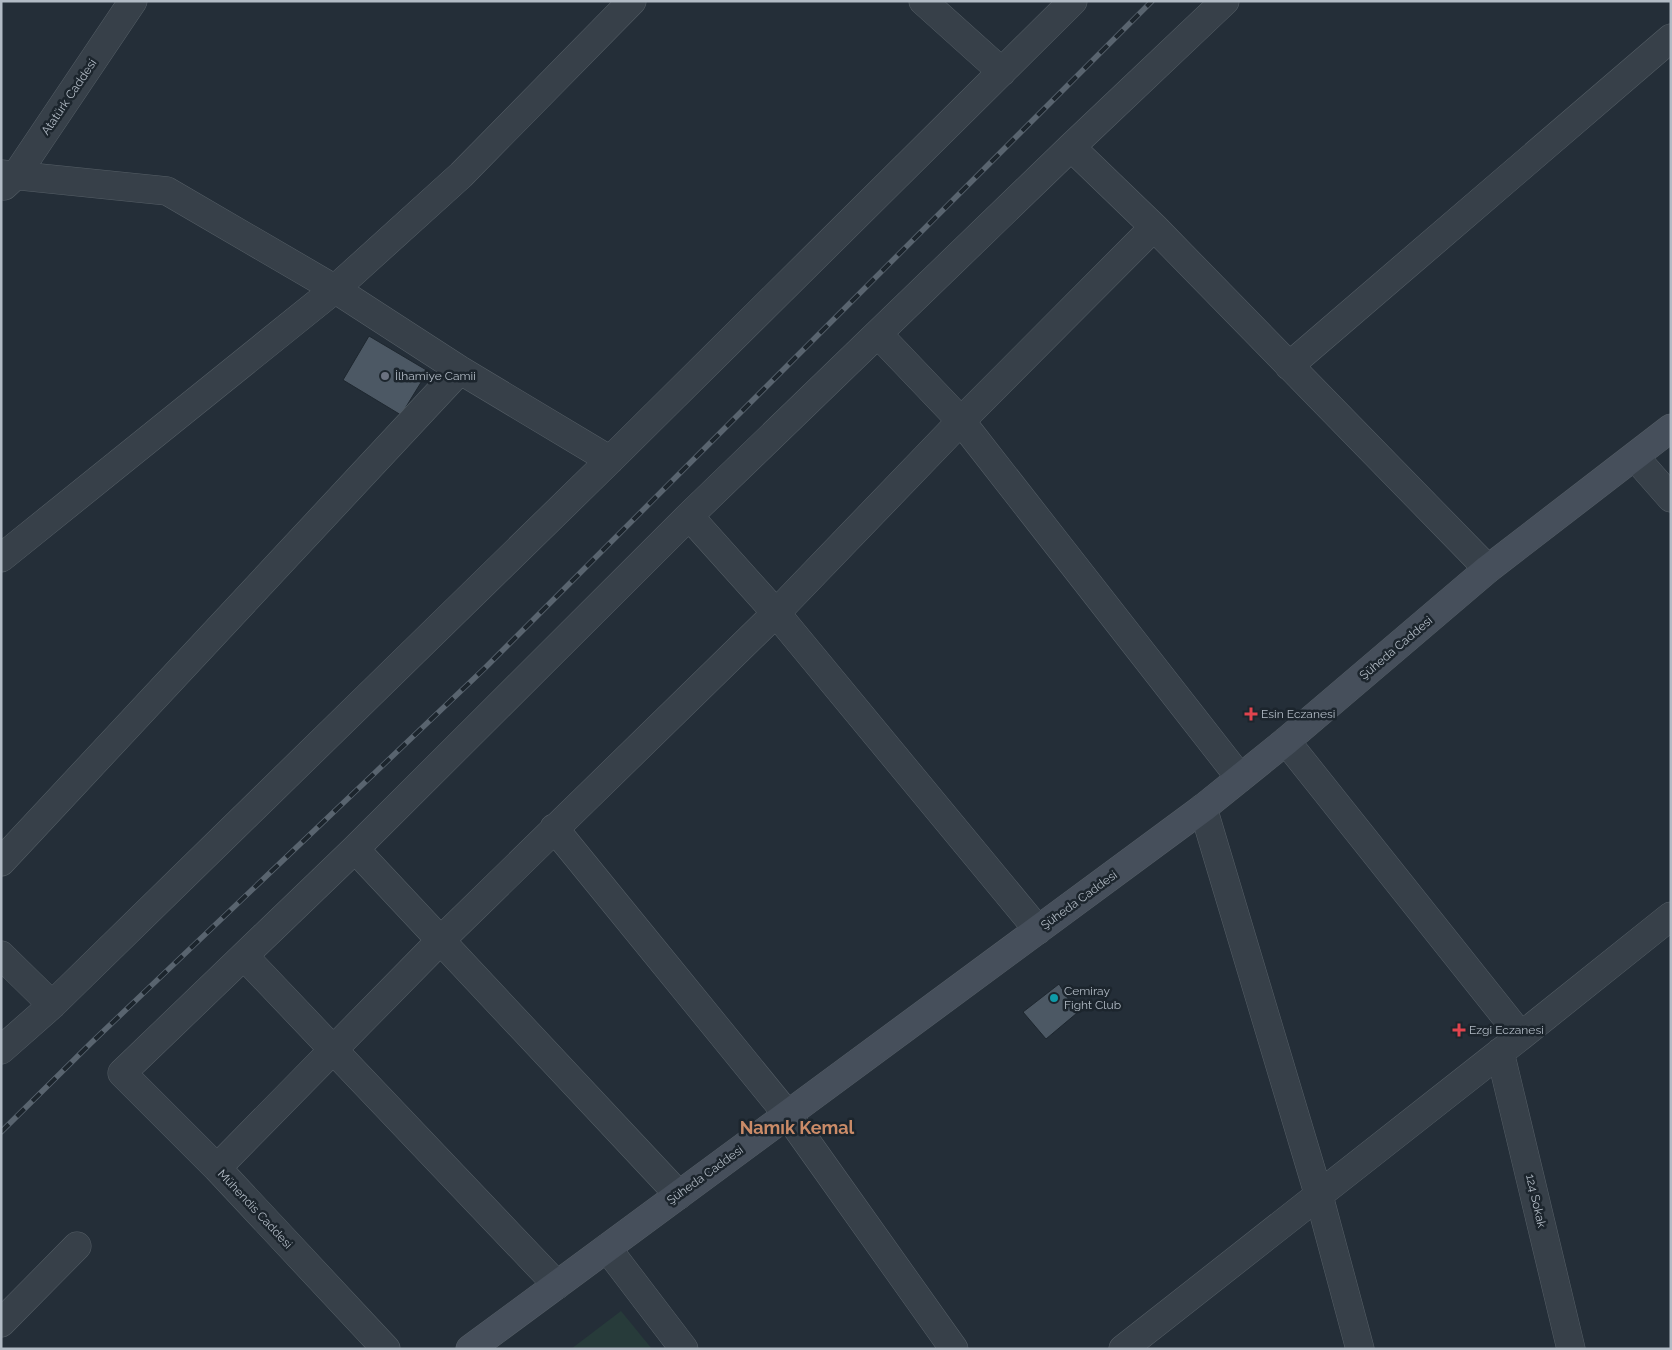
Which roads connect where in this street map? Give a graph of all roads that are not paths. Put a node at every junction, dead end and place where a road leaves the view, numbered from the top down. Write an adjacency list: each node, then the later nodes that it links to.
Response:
1 (133, 1): 9 (street, Atatürk Caddesi)
2 (632, 1): 11 (street)
3 (923, 1): 7 (street)
4 (1073, 1): 7 (street)
5 (1225, 1): 8 (street)
6 (1671, 38): 13 (street)
7 (1002, 72): 18 (street)
8 (1071, 147): 10 (street); 12 (street)
9 (6, 179): 11 (street)
10 (1154, 226): 13 (street); 15 (street)
11 (334, 289): 14 (street); 21 (street)
12 (878, 334): 15 (street); 20 (street)
13 (1289, 366): 22 (street)
14 (460, 370): 18 (street); 29 (street)
15 (961, 421): 23 (street); 25 (street)
16 (1671, 428): 17 (main road, Şüheda Caddesi)
17 (1635, 457): 19 (street); 22 (main road, Şüheda Caddesi)
18 (610, 460): 35 (street)
19 (1671, 498)
20 (689, 516): 23 (street); 28 (street)
21 (1, 558)
22 (1488, 569): 24 (main road, Şüheda Caddesi)
23 (776, 612): 27 (street); 31 (street)
24 (1286, 741): 25 (main road, Şüheda Caddesi); 36 (street)
25 (1240, 778): 26 (main road, Şüheda Caddesi)
26 (1203, 808): 31 (main road, Şüheda Caddesi); 42 (street)
27 (554, 828): 32 (street); 39 (street)
28 (354, 849): 32 (street); 34 (street)
29 (1, 862)
30 (1671, 916): 36 (street)
31 (1038, 930): 39 (main road, Şüheda Caddesi)
32 (441, 940): 38 (street); 41 (street)
33 (1, 955): 35 (street)
34 (244, 956): 38 (street); 40 (street, Mühendis Caddesi)
35 (52, 1005): 37 (street)
36 (1511, 1044): 42 (street); 53 (street, 124 Sokak)
37 (1, 1050)
38 (333, 1050): 40 (street); 45 (street)
39 (787, 1114): 41 (main road, Şüheda Caddesi); 50 (street)
40 (217, 1168): 47 (street, Mühendis Caddesi)
41 (679, 1195): 44 (main road, Şüheda Caddesi)
42 (1319, 1196): 51 (street); 52 (street)
43 (78, 1246): 46 (street)
44 (606, 1248): 45 (main road, Şüheda Caddesi); 49 (street)
45 (556, 1285): 48 (main road, Şüheda Caddesi)
46 (1, 1323)
47 (386, 1349)
48 (470, 1349)
49 (684, 1349)
50 (954, 1349)
51 (1123, 1349)
52 (1360, 1349)
53 (1571, 1349)

